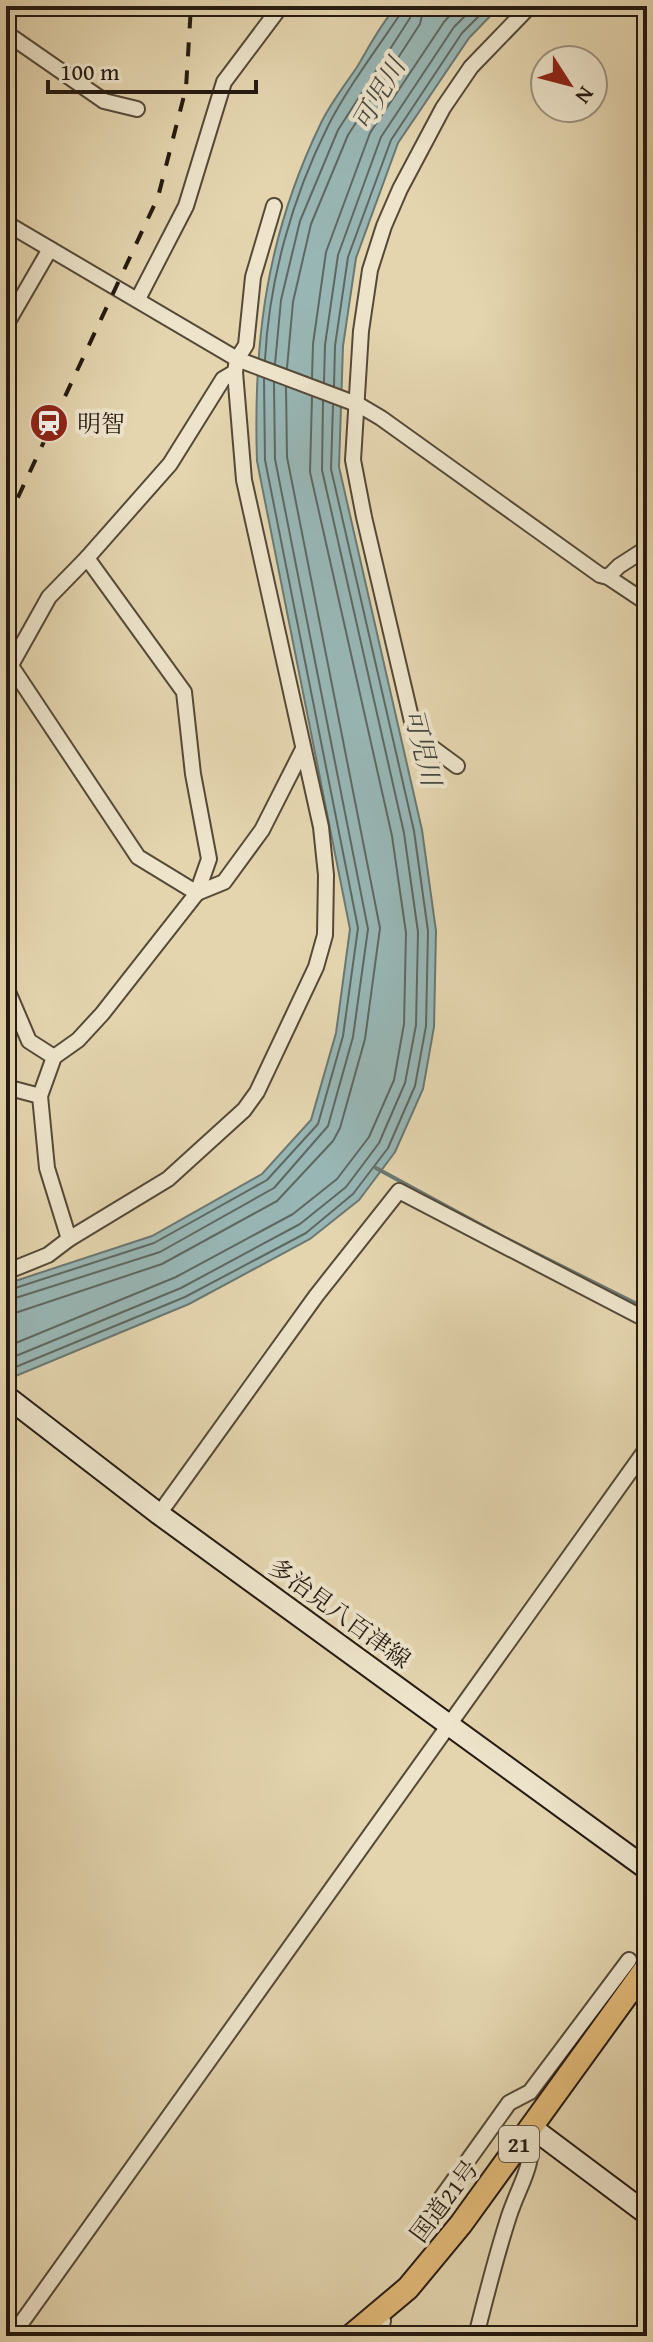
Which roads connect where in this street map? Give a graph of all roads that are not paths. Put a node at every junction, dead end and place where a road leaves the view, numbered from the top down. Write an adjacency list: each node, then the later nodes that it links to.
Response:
1 (281, 6): 8 (street)
2 (530, 6): 11 (street)
3 (6, 33): 4 (street)
4 (137, 109)
5 (274, 206): 10 (street)
6 (6, 223): 7 (street)
7 (50, 249): 8 (street); 9 (street)
8 (138, 299): 10 (street)
9 (6, 325)
10 (236, 366): 11 (street); 13 (street); 17 (street)
11 (359, 405): 14 (street); 18 (street)
12 (647, 548): 14 (street)
13 (87, 558): 16 (street); 19 (street)
14 (608, 577): 15 (street)
15 (647, 603)
16 (8, 670): 19 (street)
17 (302, 751): 19 (street); 24 (street)
18 (457, 766)
19 (197, 893): 21 (street)
20 (6, 987): 21 (street)
21 (54, 1057): 23 (street)
22 (6, 1087): 23 (street)
23 (40, 1096): 24 (street)
24 (69, 1239): 25 (street)
25 (6, 1272)
26 (647, 1320): 29 (street)
27 (14, 1402): 29 (main road, 多治見八百津線)
28 (647, 1448): 30 (street)
29 (159, 1514): 30 (main road, 多治見八百津線)
30 (451, 1725): 31 (main road, 多治見八百津線); 37 (street)
31 (647, 1869)
32 (638, 1964): 33 (highway, 国道21号 / 21); 34 (street)
33 (531, 2127): 35 (main road); 36 (highway, 国道21号 / 21); 40 (street)
34 (439, 2201)
35 (647, 2214)
36 (380, 2312): 38 (highway, 国道21号 / 21); 39 (street)
37 (12, 2336)
38 (351, 2336)
39 (379, 2336)
40 (476, 2336)

